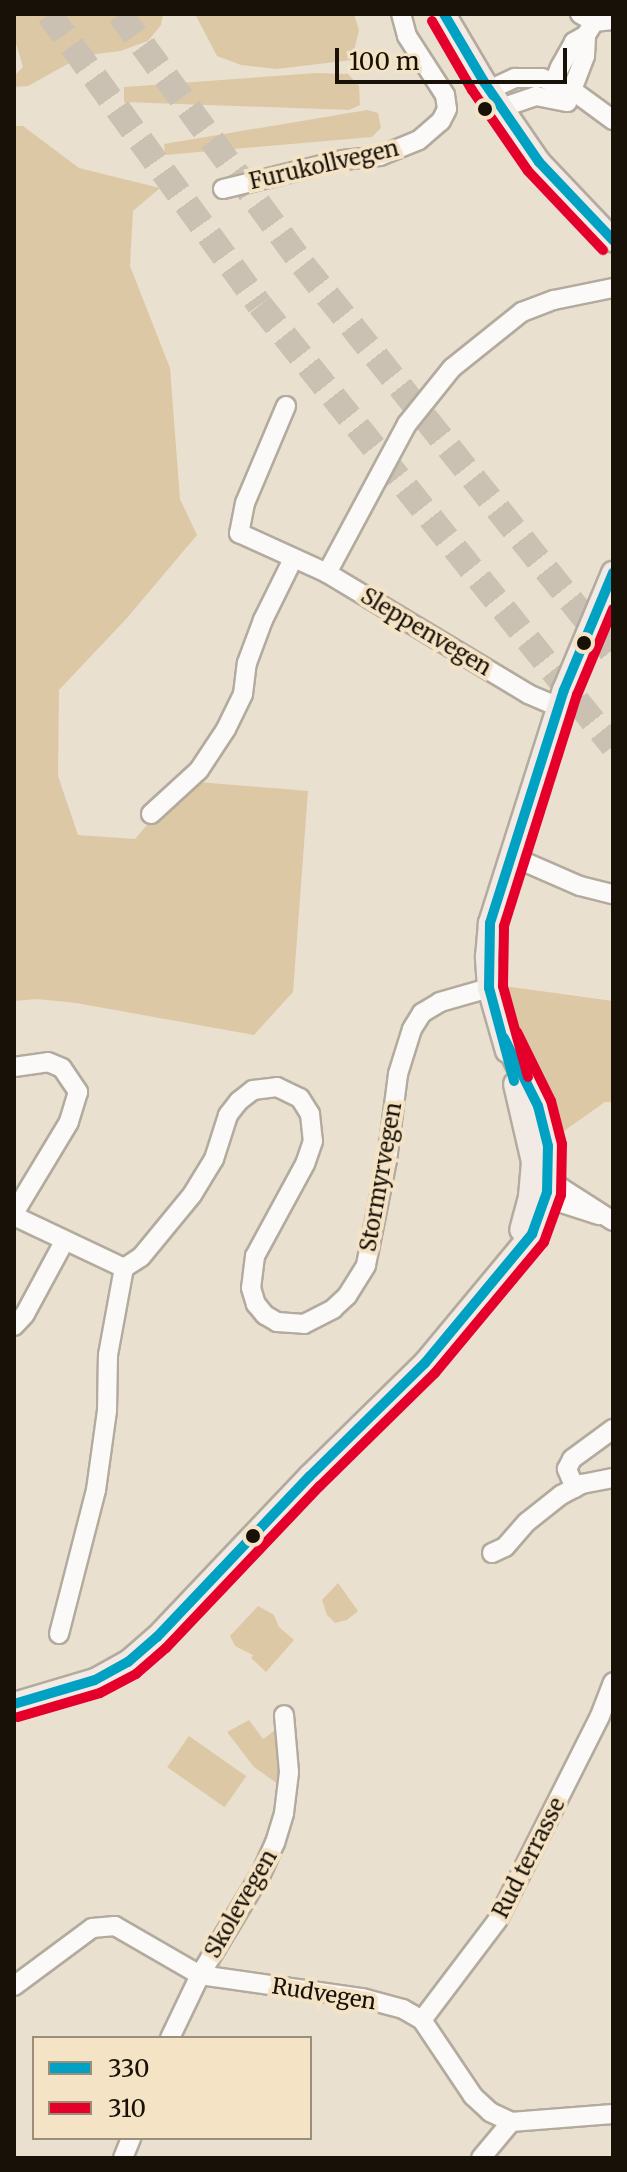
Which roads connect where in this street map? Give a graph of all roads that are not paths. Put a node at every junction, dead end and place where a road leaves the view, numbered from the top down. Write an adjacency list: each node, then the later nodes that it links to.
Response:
1 (401, 14): 8 (street, Furukollvegen)
2 (444, 14): 6 (main road)
3 (613, 20): 4 (street)
4 (587, 24): 5 (street)
5 (561, 90): 6 (street); 7 (street)
6 (495, 99): 9 (main road)
7 (613, 122)
8 (223, 189)
9 (613, 240)
10 (613, 288): 13 (street)
11 (286, 406): 12 (street, Sleppenvegen)
12 (293, 559): 13 (street, Sleppenvegen); 16 (street)
13 (327, 573): 15 (street, Sleppenvegen)
14 (613, 573): 15 (main road)
15 (558, 707): 17 (main road)
16 (151, 814)
17 (511, 856): 18 (street); 19 (main road)
18 (613, 894)
19 (489, 988): 21 (main road); 25 (street, Stormyrvegen)
20 (14, 1067): 22 (street)
21 (542, 1190): 23 (street); 33 (main road)
22 (14, 1214): 24 (street)
23 (609, 1219)
24 (64, 1242): 25 (street); 26 (street)
25 (124, 1268): 31 (street)
26 (14, 1326)
27 (613, 1429): 29 (street)
28 (613, 1478): 29 (street)
29 (575, 1488): 30 (street)
30 (492, 1553)
31 (59, 1634)
32 (613, 1682): 37 (street, Rud terrasse)
33 (14, 1704)
34 (284, 1715): 35 (street, Skolevegen)
35 (200, 1975): 36 (street, Rudvegen); 37 (street, Rudvegen); 38 (street, Skolevegen)
36 (14, 1986)
37 (422, 2020): 40 (street)
38 (171, 2036)
39 (613, 2114): 40 (street)
40 (511, 2122): 41 (street)
41 (481, 2158)

